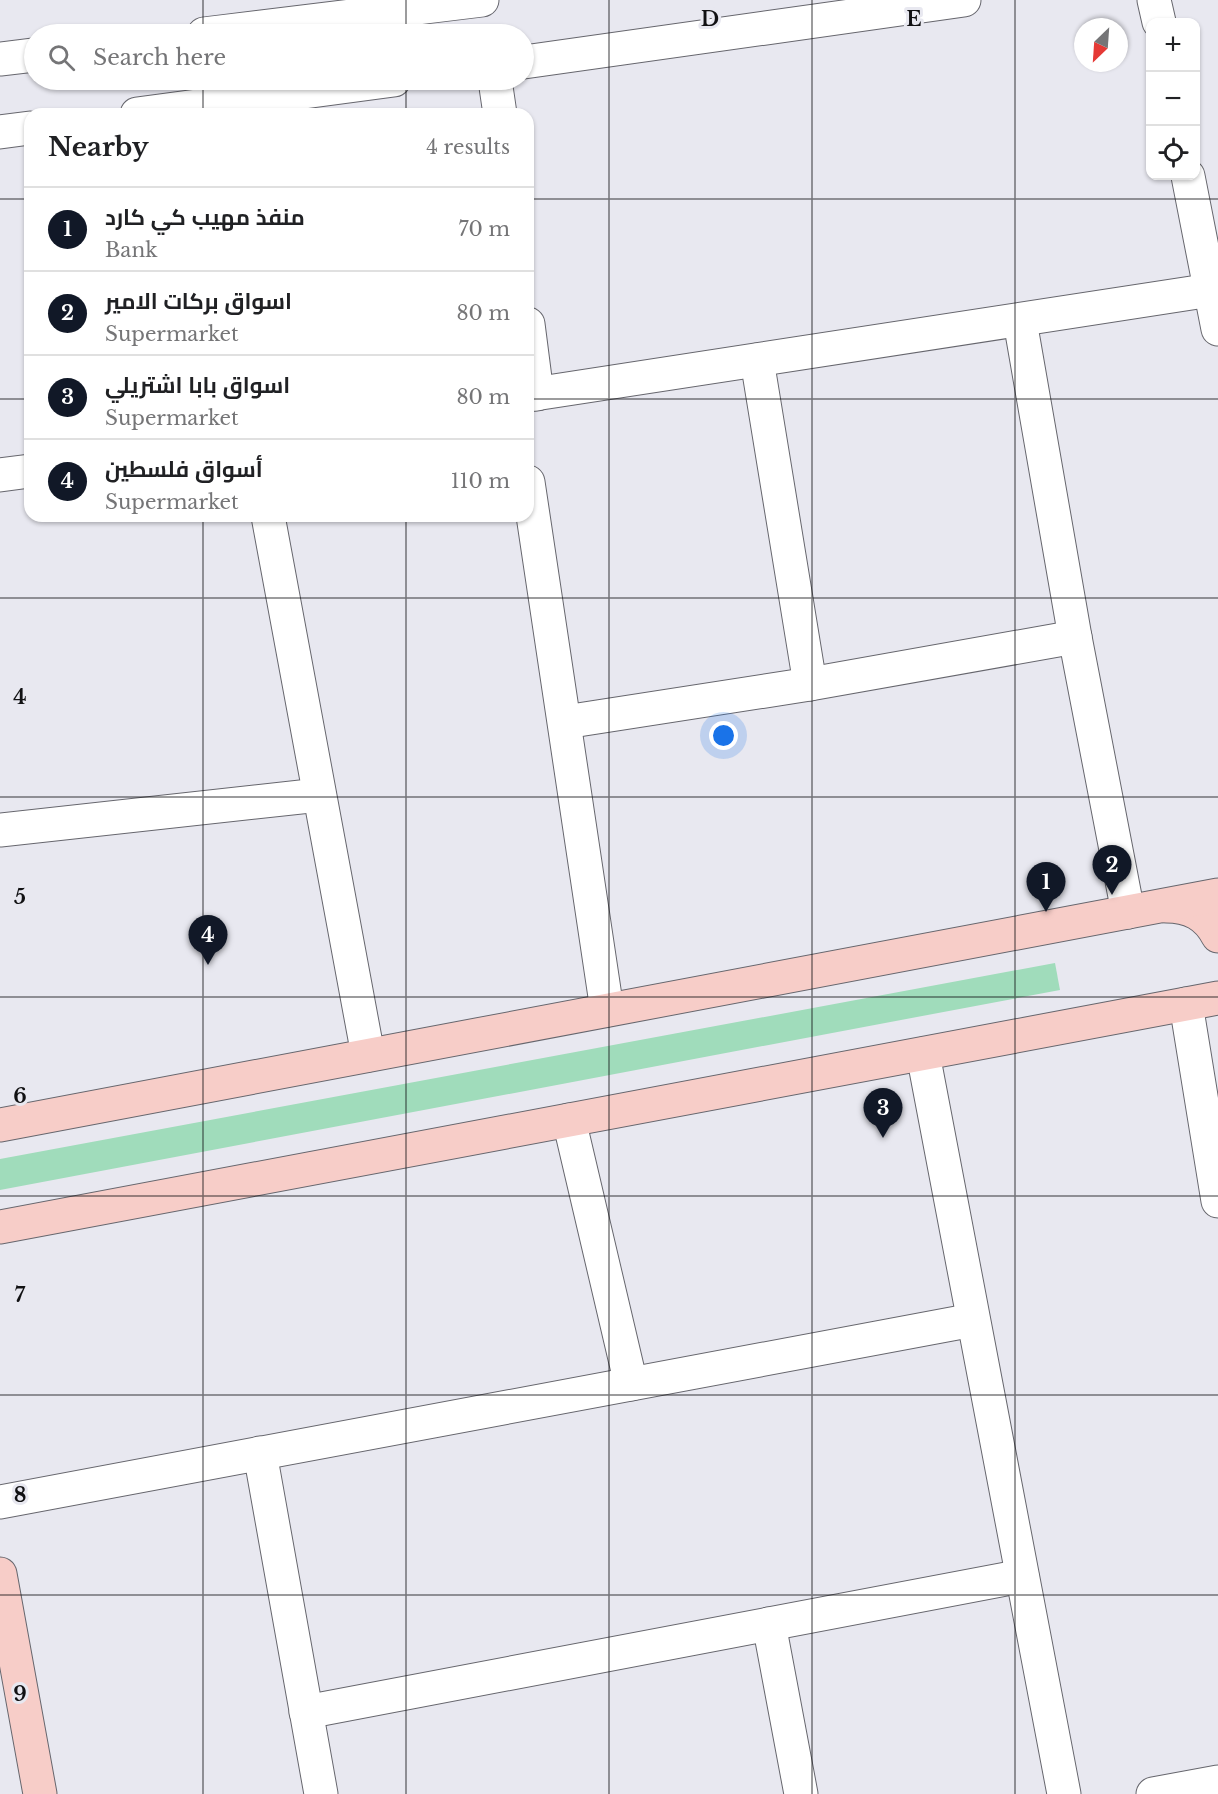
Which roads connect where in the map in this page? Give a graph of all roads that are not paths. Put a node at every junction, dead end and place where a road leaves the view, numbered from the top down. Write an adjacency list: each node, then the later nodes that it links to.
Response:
1 (964, 0): 8 (street)
2 (1154, 0): 4 (street)
3 (472, 1): 5 (street)
4 (1157, 18)
5 (285, 24)
6 (24, 56): 7 (street)
7 (0, 60)
8 (534, 61)
9 (318, 90): 11 (street)
10 (496, 90): 12 (street)
11 (182, 108)
12 (499, 108)
13 (24, 129): 14 (street)
14 (0, 132)
15 (1189, 180): 16 (street)
16 (1211, 290): 17 (street); 18 (street)
17 (1020, 321): 19 (street); 25 (street)
18 (1218, 329)
19 (757, 360): 20 (street); 26 (street)
20 (534, 394)
21 (24, 472): 22 (street)
22 (0, 475)
23 (269, 522): 28 (street)
24 (534, 522): 27 (street)
25 (1075, 637): 26 (street); 32 (street)
26 (810, 684): 27 (street)
27 (564, 722): 37 (street)
28 (319, 795): 29 (street); 39 (street)
29 (0, 830)
30 (1218, 895): 31 (main road)
31 (1166, 906): 32 (main road); 33 (main road)
32 (1128, 912): 37 (main road)
33 (1218, 936)
34 (1218, 976): 36 (main road)
35 (1218, 998): 36 (main road)
36 (1186, 1004): 38 (main road); 42 (street)
37 (607, 1010): 39 (main road)
38 (923, 1054): 40 (main road); 44 (street)
39 (368, 1055): 41 (main road)
40 (569, 1120): 43 (main road); 45 (street)
41 (0, 1125)
42 (1218, 1201)
43 (0, 1227)
44 (973, 1320): 45 (street); 49 (street)
45 (631, 1384): 46 (street)
46 (260, 1453): 47 (street); 51 (street)
47 (0, 1502)
48 (0, 1574): 53 (main road)
49 (1022, 1576): 50 (street); 56 (street)
50 (769, 1624): 51 (street); 55 (street)
51 (306, 1712): 54 (street)
52 (1218, 1782): 57 (street)
53 (40, 1794)
54 (321, 1794)
55 (801, 1794)
56 (1064, 1794)
57 (1153, 1794)

